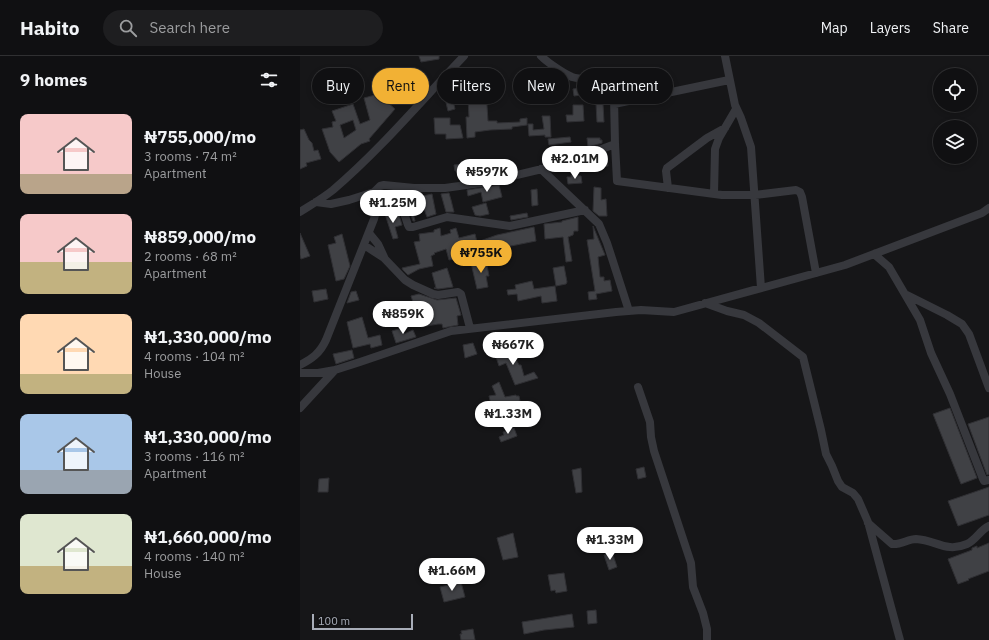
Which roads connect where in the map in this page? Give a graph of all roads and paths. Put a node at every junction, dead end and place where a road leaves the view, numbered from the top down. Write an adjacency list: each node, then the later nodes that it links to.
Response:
1 (464, 56): 16 (street)
2 (541, 56): 4 (street)
3 (725, 56): 5 (street)
4 (577, 77)
5 (729, 80): 6 (street); 8 (street)
6 (673, 92)
7 (614, 104): 10 (street)
8 (736, 109): 9 (street); 15 (street)
9 (725, 128): 12 (street); 14 (street)
10 (615, 144): 11 (street); 12 (street)
11 (541, 169): 13 (street); 19 (street)
12 (668, 188): 14 (street)
13 (377, 190): 16 (street); 17 (street)
14 (714, 194): 15 (street)
15 (755, 195): 25 (street); 26 (street)
16 (316, 202): 20 (street)
17 (377, 207): 19 (street); 21 (street)
18 (989, 208): 23 (street)
19 (585, 210): 29 (street)
20 (300, 212)
21 (369, 233): 22 (street); 24 (street)
22 (364, 245): 24 (street); 31 (street)
23 (874, 254): 25 (street); 27 (street)
24 (384, 258): 30 (street)
25 (816, 273): 26 (street)
26 (761, 288): 28 (street)
27 (906, 295): 35 (street); 37 (street)
28 (705, 303): 29 (street); 38 (street)
29 (629, 311): 30 (street)
30 (470, 328): 32 (street)
31 (300, 365)
32 (335, 370): 33 (street); 36 (street)
33 (300, 373)
34 (638, 387): 40 (street)
35 (989, 388)
36 (300, 408)
37 (989, 480)
38 (868, 522): 39 (street); 41 (street)
39 (989, 526)
40 (708, 640)
41 (900, 640)

